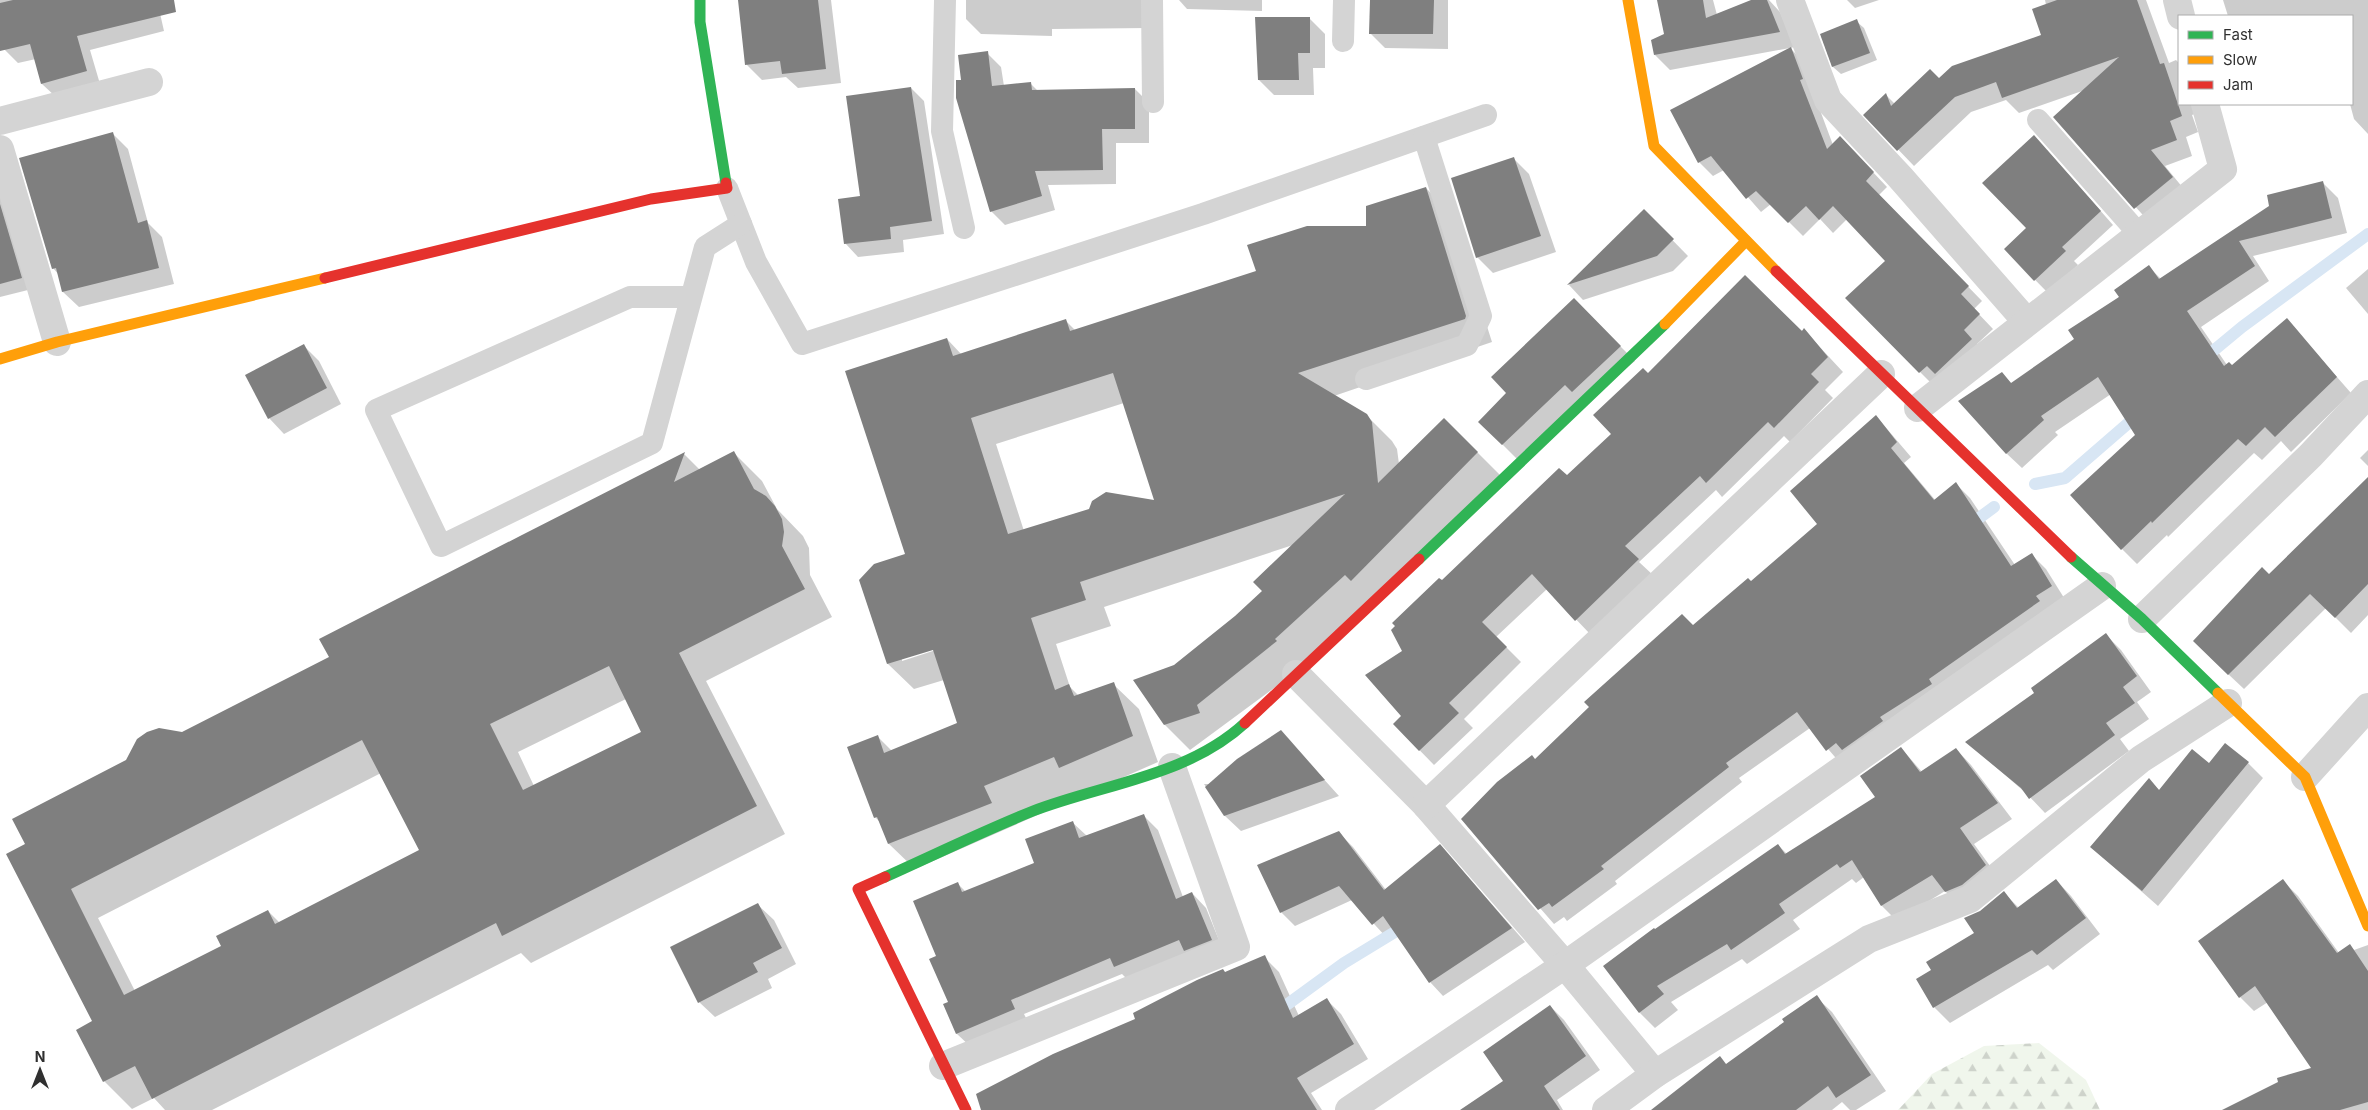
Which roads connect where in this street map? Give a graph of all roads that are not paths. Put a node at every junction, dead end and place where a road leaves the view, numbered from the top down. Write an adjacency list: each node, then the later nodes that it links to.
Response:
1 (700, 0): 18 (street)
2 (944, 0): 20 (lane)
3 (1152, 0): 11 (lane)
4 (1344, 0): 9 (lane)
5 (1628, 0): 22 (street)
6 (1790, 0): 24 (street)
7 (2177, 0): 8 (street)
8 (2181, 15)
9 (1343, 41)
10 (149, 82): 15 (street)
11 (1153, 102)
12 (2205, 105): 21 (street)
13 (1486, 115): 16 (lane)
14 (2038, 120): 21 (lane)
15 (0, 121)
16 (1424, 137): 19 (lane); 28 (lane)
17 (0, 150): 25 (street)
18 (727, 188): 19 (lane); 25 (street)
19 (741, 224): 23 (lane)
20 (964, 228)
21 (2139, 234): 24 (street)
22 (1746, 241): 27 (street); 33 (street)
23 (691, 297): 23 (lane)
24 (2027, 322): 30 (street)
25 (57, 342): 26 (street)
26 (0, 359)
27 (1881, 374): 30 (street); 38 (street)
28 (1366, 379)
29 (2368, 394): 32 (street)
30 (1918, 408): 31 (street)
31 (2102, 586): 32 (street); 40 (street)
32 (2142, 620): 34 (street)
33 (1296, 674): 36 (street); 38 (street)
34 (2228, 703): 37 (street); 42 (street)
35 (2368, 707): 37 (street)
36 (1172, 767): 41 (street); 41 (street)
37 (2305, 777): 39 (street)
38 (1426, 805): 40 (street)
39 (2367, 924)
40 (1565, 965): 42 (street); 44 (street)
41 (943, 1066): 43 (street)
42 (1655, 1074): 45 (street)
43 (966, 1110)
44 (1349, 1110)
45 (1606, 1110)

